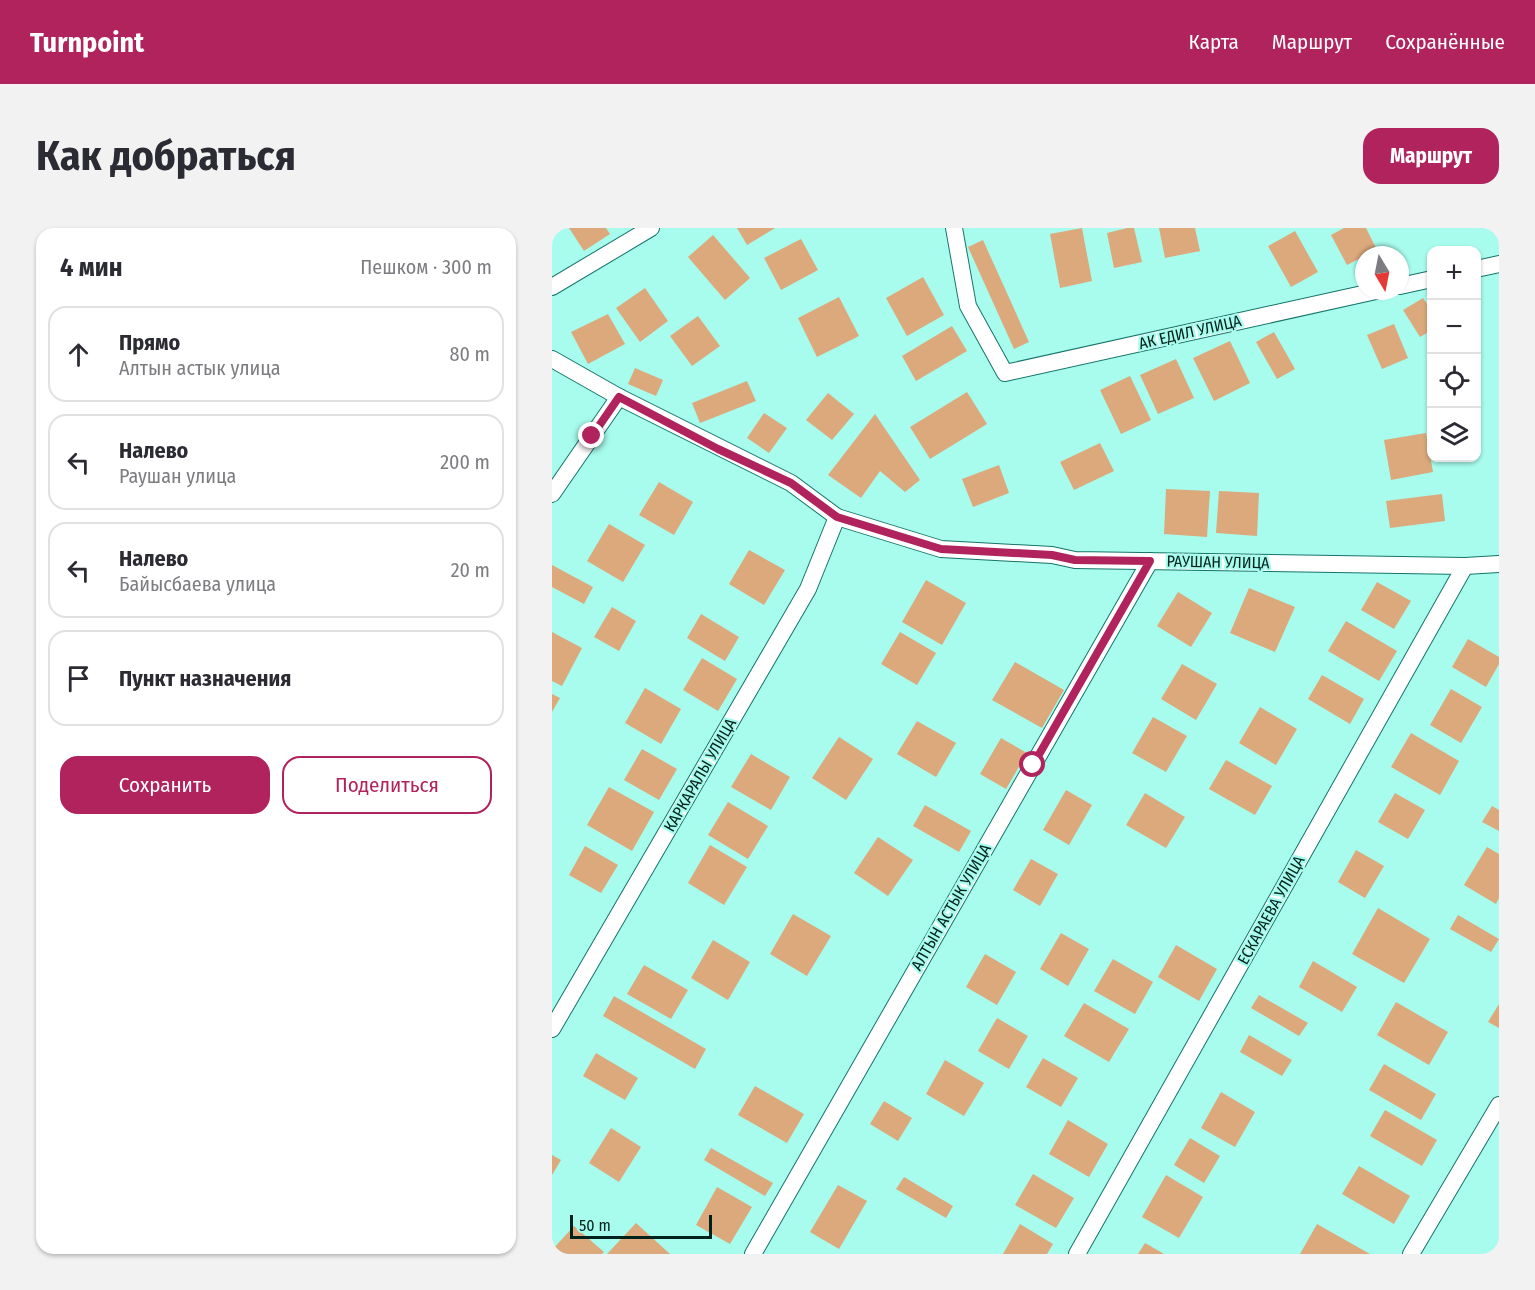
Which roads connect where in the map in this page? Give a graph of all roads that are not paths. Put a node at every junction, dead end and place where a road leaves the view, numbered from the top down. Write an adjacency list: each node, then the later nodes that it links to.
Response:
1 (651, 228): 7 (street)
2 (954, 228): 8 (street, АК ЕДИЛ УЛИЦА)
3 (1499, 264): 4 (street)
4 (1481, 268)
5 (1427, 280): 6 (street)
6 (1409, 284)
7 (552, 286)
8 (1355, 296)
9 (552, 359): 10 (street, РАУШАН УЛИЦА)
10 (619, 397): 11 (street); 12 (street, РАУШАН УЛИЦА)
11 (552, 495)
12 (837, 517): 13 (street, РАУШАН УЛИЦА); 16 (street, КАРКАРАЛЫ УЛИЦА)
13 (1150, 561): 15 (street, РАУШАН УЛИЦА); 18 (street, АЛТЫН АСТЫК УЛИЦА)
14 (1499, 564): 15 (street, РАУШАН УЛИЦА)
15 (1466, 566): 19 (street, ЕСКАРАЕВА УЛИЦА)
16 (552, 1029)
17 (1499, 1105): 20 (street)
18 (753, 1254)
19 (1077, 1254)
20 (1411, 1254)

